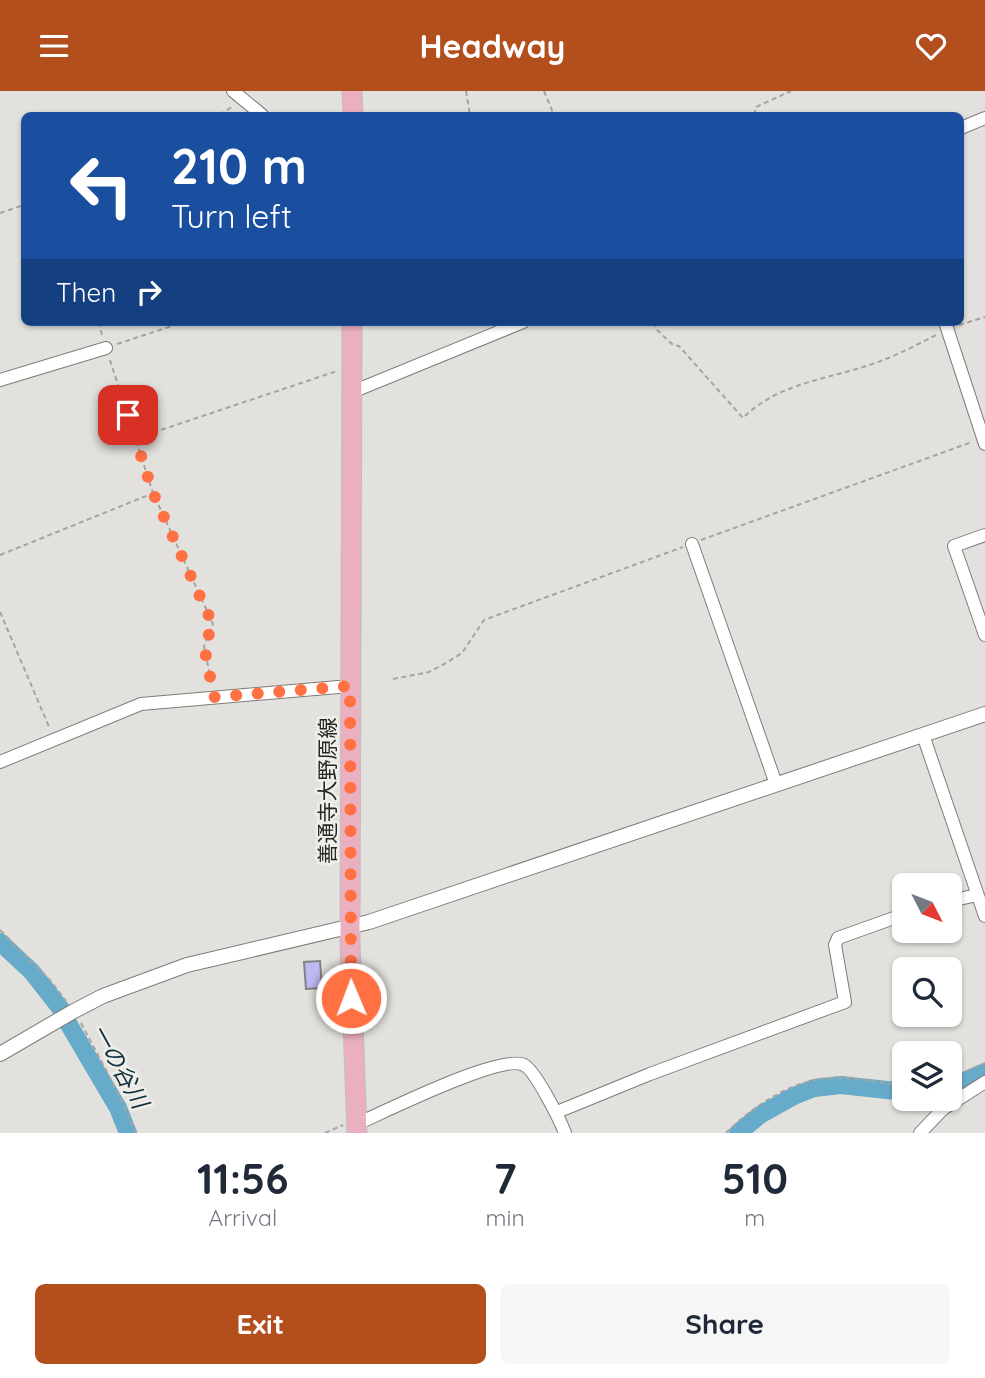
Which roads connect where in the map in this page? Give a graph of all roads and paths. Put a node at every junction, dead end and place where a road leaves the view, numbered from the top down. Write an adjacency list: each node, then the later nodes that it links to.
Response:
1 (352, 91): 8 (main road)
2 (466, 91): 9 (path)
3 (544, 91): 10 (path)
4 (791, 91): 11 (path)
5 (237, 93): 6 (path); 7 (street)
6 (222, 112)
7 (259, 112)
8 (352, 112)
9 (470, 112)
10 (553, 112)
11 (754, 112)
12 (985, 118): 13 (street)
13 (964, 127)
14 (21, 206): 15 (path)
15 (0, 213)
16 (985, 317): 17 (path)
17 (964, 321)
18 (98, 326): 25 (path)
19 (172, 326): 25 (path)
20 (352, 326): 26 (main road, 善通寺大野原線)
21 (513, 326): 28 (street)
22 (655, 326): 23 (path)
23 (945, 326)
24 (947, 326): 30 (street)
25 (106, 348): 27 (street); 29 (path)
26 (352, 366): 28 (main road, 善通寺大野原線); 29 (path)
27 (0, 380)
28 (352, 392): 38 (main road, 善通寺大野原線)
29 (136, 438): 31 (path)
30 (984, 441): 33 (path)
31 (153, 493): 34 (path); 39 (path)
32 (985, 535): 36 (street)
33 (692, 544): 37 (path); 44 (street)
34 (0, 555)
35 (0, 612): 42 (path)
36 (985, 635)
37 (393, 679)
38 (350, 686): 39 (street); 49 (main road, 善通寺大野原線)
39 (214, 697): 42 (street)
40 (985, 714): 41 (street)
41 (923, 735): 44 (street); 45 (street)
42 (55, 739): 43 (street)
43 (0, 762)
44 (776, 784): 49 (street)
45 (977, 895): 46 (street); 47 (street)
46 (962, 898)
47 (985, 916)
48 (892, 919): 57 (street)
49 (350, 928): 51 (street); 58 (main road, 善通寺大野原線)
50 (0, 930): 51 (path)
51 (74, 1011): 52 (street); 59 (path)
52 (0, 1054)
53 (985, 1063): 54 (path)
54 (962, 1073)
55 (985, 1081): 63 (street)
56 (892, 1085): 62 (path)
57 (557, 1112): 58 (street); 61 (street)
58 (357, 1128): 60 (path)
59 (136, 1133)
60 (325, 1133)
61 (565, 1133)
62 (726, 1133)
63 (920, 1133)

